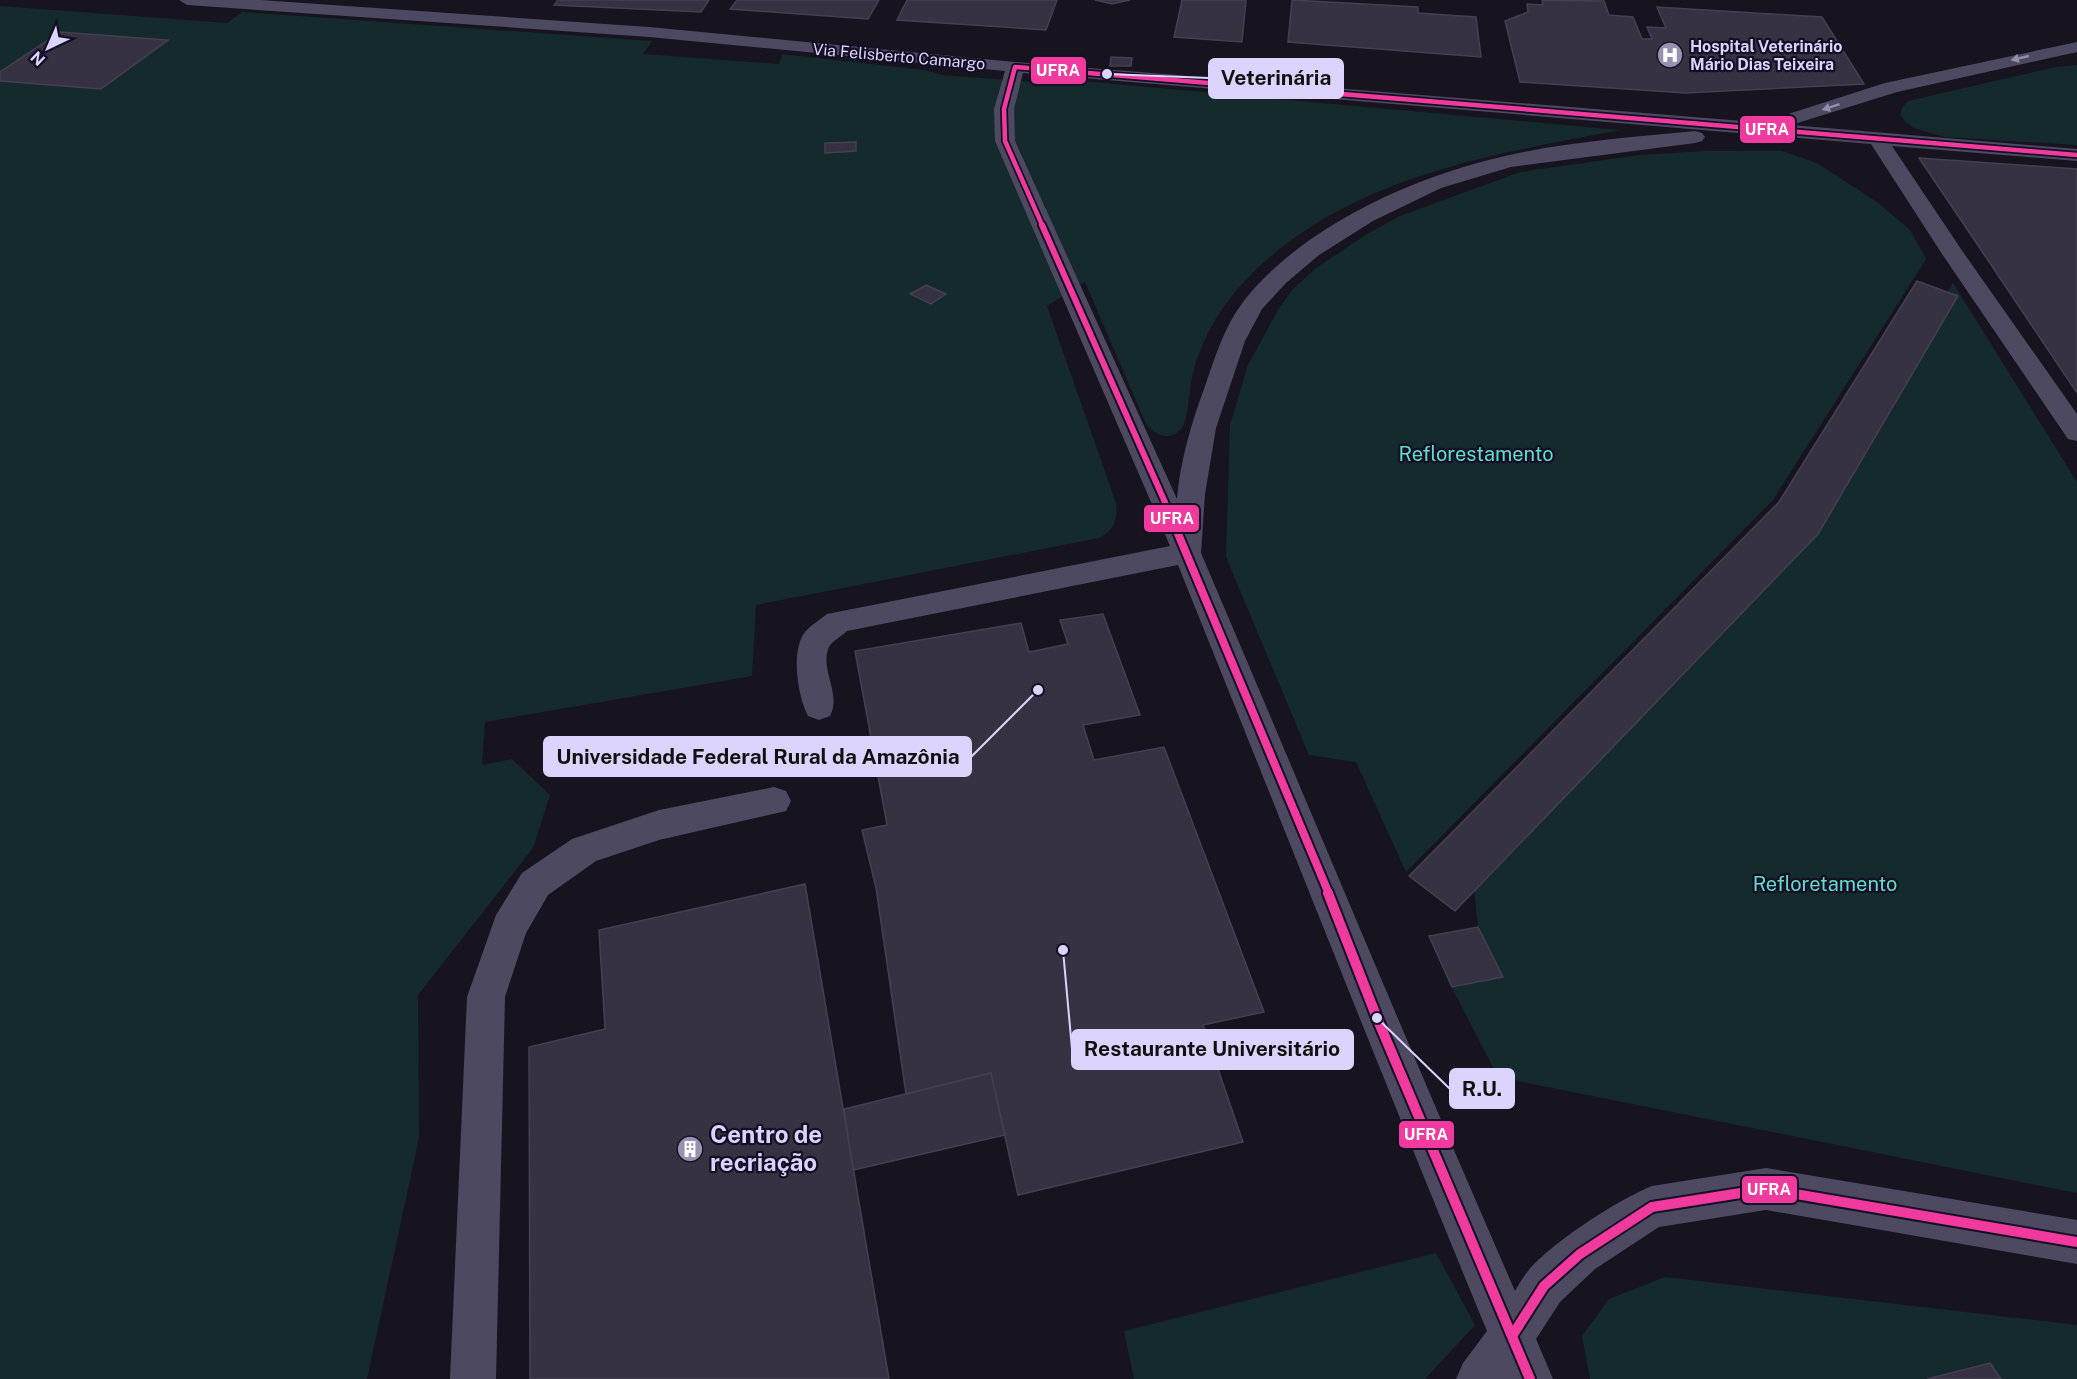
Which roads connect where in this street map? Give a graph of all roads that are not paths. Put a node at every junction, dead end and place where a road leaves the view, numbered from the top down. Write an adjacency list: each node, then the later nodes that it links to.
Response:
1 (187, 0): 3 (lane, Via Felisberto Camargo)
2 (2077, 47): 4 (lane, one-way to 4)
3 (1015, 67): 4 (lane, Via Felisberto Camargo); 8 (lane)
4 (1762, 129): 5 (lane, Via Felisberto Camargo); 8 (lane)
5 (1877, 138): 6 (lane, Via Felisberto Camargo); 7 (lane)
6 (2077, 155)
7 (2077, 433)
8 (1187, 553): 9 (lane); 12 (lane)
9 (819, 707)
10 (774, 801): 13 (lane)
11 (2077, 1242): 12 (lane)
12 (1512, 1336): 14 (lane); 15 (lane)
13 (473, 1379)
14 (1479, 1379)
15 (1530, 1379)

